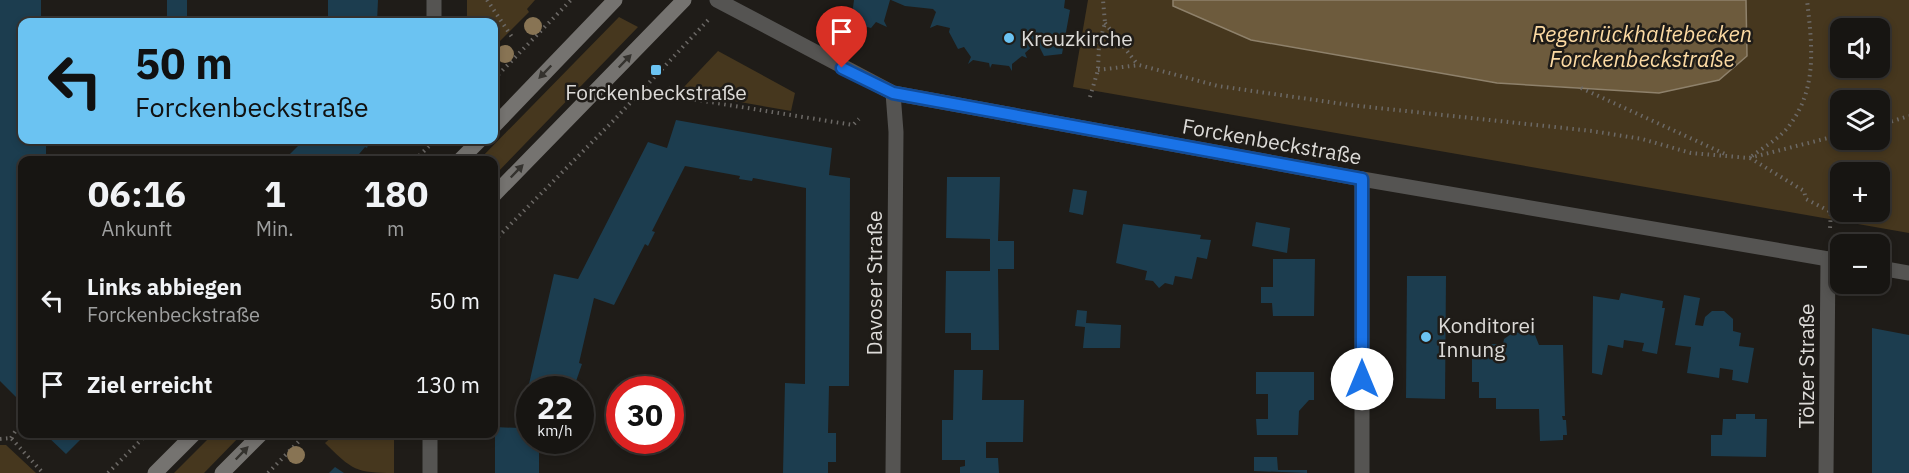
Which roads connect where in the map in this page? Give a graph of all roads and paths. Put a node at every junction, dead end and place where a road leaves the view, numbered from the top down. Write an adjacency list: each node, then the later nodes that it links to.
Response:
1 (434, 0): 9 (street)
2 (487, 0): 11 (path)
3 (571, 0): 14 (path)
4 (615, 0): 21 (main road, one-way to 21)
5 (684, 0): 31 (main road, one-way to 5)
6 (1103, 0): 10 (path)
7 (1807, 0): 29 (path)
8 (720, 2): 17 (street, Forckenbeckstraße); 33 (path)
9 (434, 18)
10 (1105, 22): 12 (path); 13 (path)
11 (512, 37)
12 (1139, 65): 13 (path); 28 (path)
13 (1098, 70): 18 (path)
14 (498, 75)
15 (668, 88): 20 (path)
16 (1581, 88): 28 (path)
17 (893, 93): 30 (street, Forckenbeckstraße); 52 (street, Davoser Straße)
18 (1090, 98)
19 (1909, 116): 22 (path)
20 (859, 119)
21 (498, 122)
22 (1890, 122)
23 (1830, 138): 29 (path)
24 (431, 144): 26 (path)
25 (476, 144): 27 (main road)
26 (419, 156)
27 (464, 156)
28 (1729, 156): 29 (path)
29 (1749, 158): 32 (path)
30 (1362, 179): 34 (street, Forckenbeckstraße); 53 (street)
31 (498, 191)
32 (1830, 228)
33 (498, 237)
34 (1830, 259)
35 (1890, 270): 36 (street)
36 (1909, 273)
37 (1833, 294): 54 (street, Tölzer Straße)
38 (18, 427): 39 (path)
39 (10, 438): 45 (path); 46 (path)
40 (143, 438): 47 (path)
41 (190, 438): 48 (main road)
42 (257, 438): 49 (main road, one-way to 42)
43 (302, 438): 50 (path)
44 (430, 438): 51 (street)
45 (0, 439)
46 (44, 473)
47 (108, 473)
48 (155, 473)
49 (222, 473)
50 (268, 473)
51 (430, 473)
52 (893, 473)
53 (1362, 473)
54 (1826, 473)

